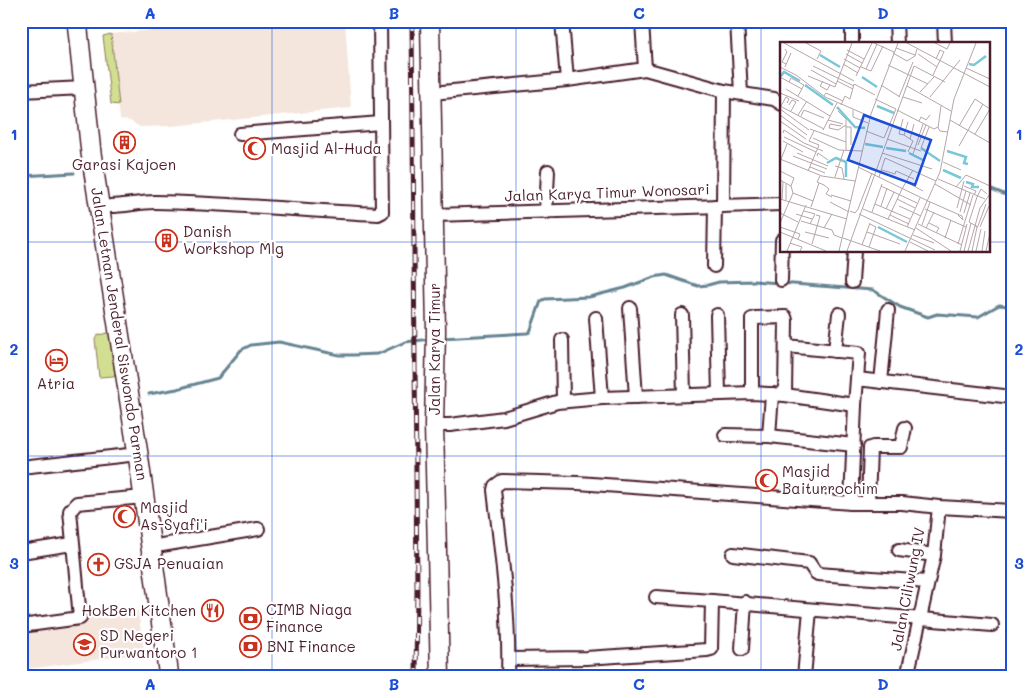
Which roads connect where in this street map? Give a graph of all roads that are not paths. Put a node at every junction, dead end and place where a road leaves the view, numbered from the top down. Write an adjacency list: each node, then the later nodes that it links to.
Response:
1 (77, 21): 16 (main road, Jalan Letnan Jenderal Siswondo Parman)
2 (88, 21): 26 (main road, Jalan Letnan Jenderal Siswondo Parman)
3 (380, 21): 22 (street)
4 (430, 21): 19 (street, Jalan Karya Timur)
5 (562, 21): 15 (street)
6 (642, 21): 14 (street)
7 (737, 21): 20 (street)
8 (852, 21): 11 (street)
9 (896, 21): 12 (street)
10 (944, 21): 13 (street)
11 (852, 42)
12 (897, 42)
13 (944, 42)
14 (645, 69): 15 (street); 18 (street)
15 (567, 80): 19 (street)
16 (84, 88): 17 (street); 30 (main road, Jalan Letnan Jenderal Siswondo Parman)
17 (21, 91)
18 (724, 91): 20 (street); 27 (street)
19 (432, 93): 29 (street, Jalan Karya Timur)
20 (741, 93): 21 (street)
21 (780, 103)
22 (382, 123): 23 (street); 26 (street)
23 (240, 134)
24 (548, 171): 28 (street)
25 (780, 204): 27 (street, Jalan Karya Timur Wonosari)
26 (110, 206): 30 (main road, Jalan Letnan Jenderal Siswondo Parman)
27 (719, 206): 28 (street, Jalan Karya Timur Wonosari); 33 (street)
28 (546, 212): 29 (street, Jalan Karya Timur Wonosari)
29 (434, 215): 57 (street, Jalan Karya Timur)
30 (110, 240): 38 (main road, Jalan Letnan Jenderal Siswondo Parman)
31 (781, 252): 34 (street)
32 (854, 252): 35 (street)
33 (714, 266)
34 (780, 280)
35 (852, 282)
36 (630, 308): 52 (street)
37 (888, 310): 47 (street)
38 (122, 314): 62 (main road, Jalan Letnan Jenderal Siswondo Parman); 71 (main road, Jalan Letnan Jenderal Siswondo Parman)
39 (839, 314): 45 (street)
40 (682, 315): 50 (street)
41 (717, 315): 49 (street)
42 (596, 318): 53 (street)
43 (562, 340): 55 (street)
44 (786, 346): 45 (street); 48 (street); 51 (street)
45 (835, 351): 46 (street)
46 (857, 379): 47 (street); 56 (street)
47 (882, 382): 54 (street)
48 (752, 393): 49 (street); 51 (street)
49 (720, 394): 50 (street)
50 (684, 395): 52 (street)
51 (779, 395): 56 (street); 60 (street)
52 (636, 397): 53 (street)
53 (602, 398): 55 (street)
54 (1012, 398)
55 (563, 401): 57 (street)
56 (855, 404): 61 (street)
57 (434, 425): 88 (street, Jalan Karya Timur)
58 (905, 428): 66 (street)
59 (725, 435): 60 (street)
60 (769, 436): 61 (street)
61 (854, 445): 65 (street)
62 (138, 454): 63 (street); 64 (main road, Jalan Letnan Jenderal Siswondo Parman)
63 (21, 467)
64 (144, 497): 70 (street); 86 (main road, Jalan Letnan Jenderal Siswondo Parman)
65 (851, 503): 66 (street); 85 (street)
66 (868, 503): 67 (street)
67 (939, 507): 68 (street); 75 (street, Jalan Ciliwung IV)
68 (1012, 511)
69 (258, 529): 71 (street)
70 (72, 544): 73 (street); 83 (street)
71 (162, 545): 87 (main road, Jalan Letnan Jenderal Siswondo Parman)
72 (899, 550): 75 (street)
73 (21, 552)
74 (733, 554): 76 (street)
75 (934, 555): 76 (street, Jalan Ciliwung IV)
76 (928, 582): 81 (street, Jalan Ciliwung IV)
77 (656, 597): 78 (street)
78 (712, 600): 79 (street); 85 (street)
79 (745, 602): 80 (street); 84 (street)
80 (810, 610): 81 (street); 90 (street)
81 (919, 618): 82 (street); 91 (street, Jalan Ciliwung IV)
82 (992, 625)
83 (21, 626)
84 (742, 649)
85 (508, 659): 89 (street)
86 (169, 677)
87 (180, 677)
88 (440, 677)
89 (508, 677)
90 (804, 677)
91 (907, 677)

